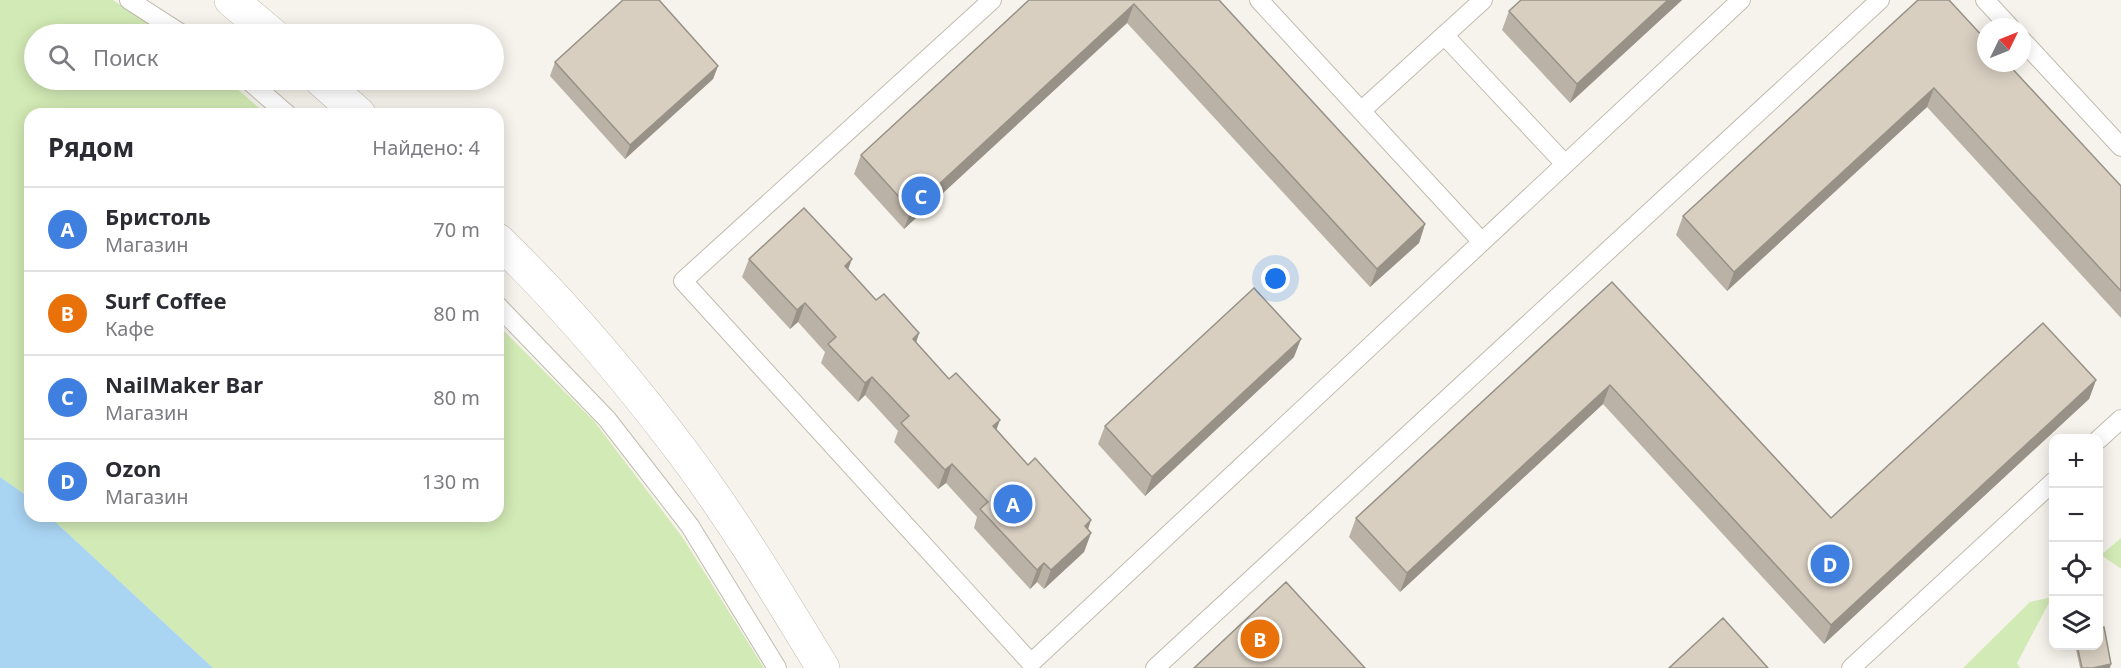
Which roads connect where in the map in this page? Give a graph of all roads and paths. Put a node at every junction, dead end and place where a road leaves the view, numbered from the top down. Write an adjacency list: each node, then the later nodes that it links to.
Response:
1 (129, 0): 10 (lane)
2 (231, 0): 11 (street)
3 (992, 0): 21 (lane)
4 (1259, 0): 18 (lane)
5 (1483, 0): 12 (lane)
6 (1741, 0): 20 (lane)
7 (1880, 0): 29 (lane)
8 (1985, 0): 9 (lane)
9 (2002, 18)
10 (166, 24)
11 (260, 24)
12 (1444, 35): 18 (lane); 20 (lane)
13 (2031, 50): 19 (lane)
14 (259, 90): 16 (lane)
15 (332, 90): 17 (street)
16 (280, 108)
17 (352, 108)
18 (1361, 111): 21 (lane)
19 (2121, 147)
20 (1565, 164): 21 (lane)
21 (1482, 242)
22 (504, 246): 28 (street)
23 (504, 312): 27 (lane)
24 (2121, 419): 25 (lane)
25 (2103, 435)
26 (2049, 486): 30 (lane)
27 (777, 668)
28 (823, 668)
29 (1155, 668)
30 (1851, 668)

